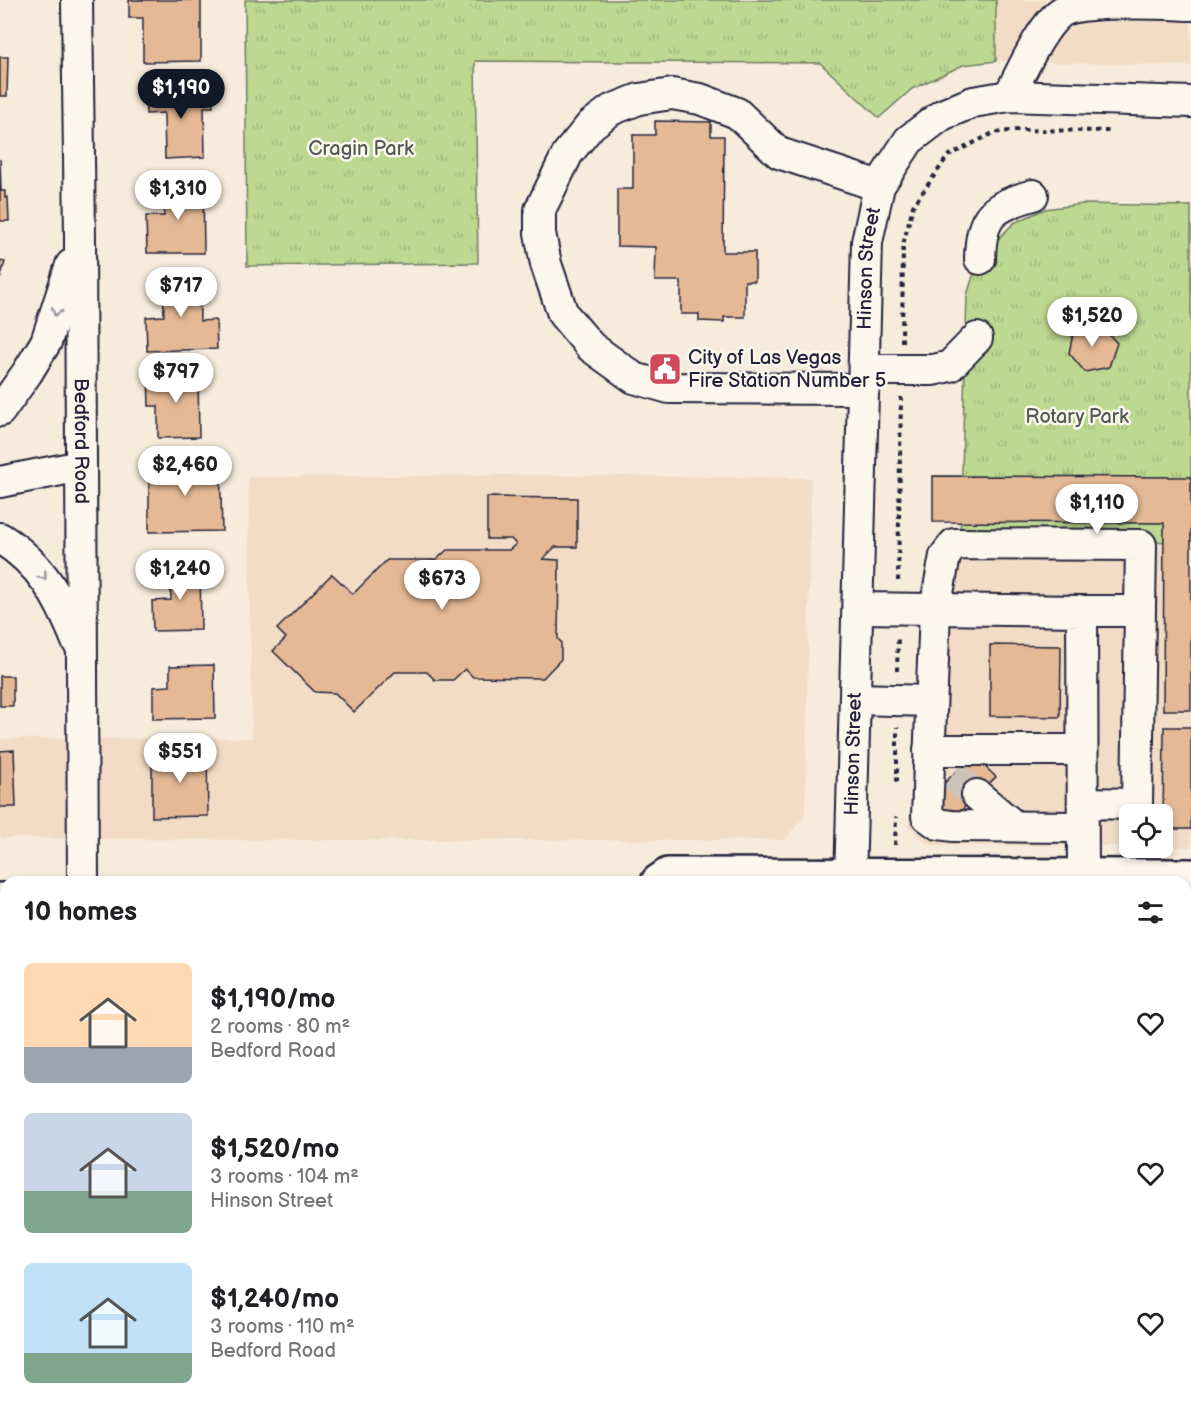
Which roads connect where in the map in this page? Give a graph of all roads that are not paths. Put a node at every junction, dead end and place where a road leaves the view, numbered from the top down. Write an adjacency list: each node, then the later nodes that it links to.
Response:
1 (77, 0): 7 (street, Bedford Road)
2 (1191, 5): 3 (street)
3 (1009, 96): 4 (street, Hinson Street); 5 (street, Hinson Street)
4 (1191, 102)
5 (879, 186): 10 (street, Hinson Street); 10 (street)
6 (1033, 195): 8 (street)
7 (80, 237): 11 (street, one-way to 11); 12 (street, Bedford Road)
8 (980, 259)
9 (977, 338): 10 (street)
10 (864, 380): 15 (street, Hinson Street)
11 (0, 411)
12 (81, 466): 13 (street); 19 (street, Bedford Road)
13 (0, 482)
14 (0, 538): 19 (street, one-way to 19)
15 (859, 608): 16 (street); 20 (street, Hinson Street)
16 (935, 609): 17 (street); 18 (street); 21 (street)
17 (1082, 611): 18 (street); 22 (street)
18 (1139, 611): 25 (street)
19 (82, 652): 27 (street, Bedford Road)
20 (855, 699): 21 (street); 30 (street, Hinson Street)
21 (931, 701): 23 (street)
22 (1081, 750): 23 (street); 25 (street)
23 (937, 766): 26 (street)
24 (977, 795): 26 (street)
25 (1082, 815): 26 (street); 31 (street)
26 (1014, 826)
27 (83, 876)
28 (667, 876): 29 (main road)
29 (714, 876)
30 (850, 876)
31 (1083, 876): 32 (main road)
32 (1191, 876)

